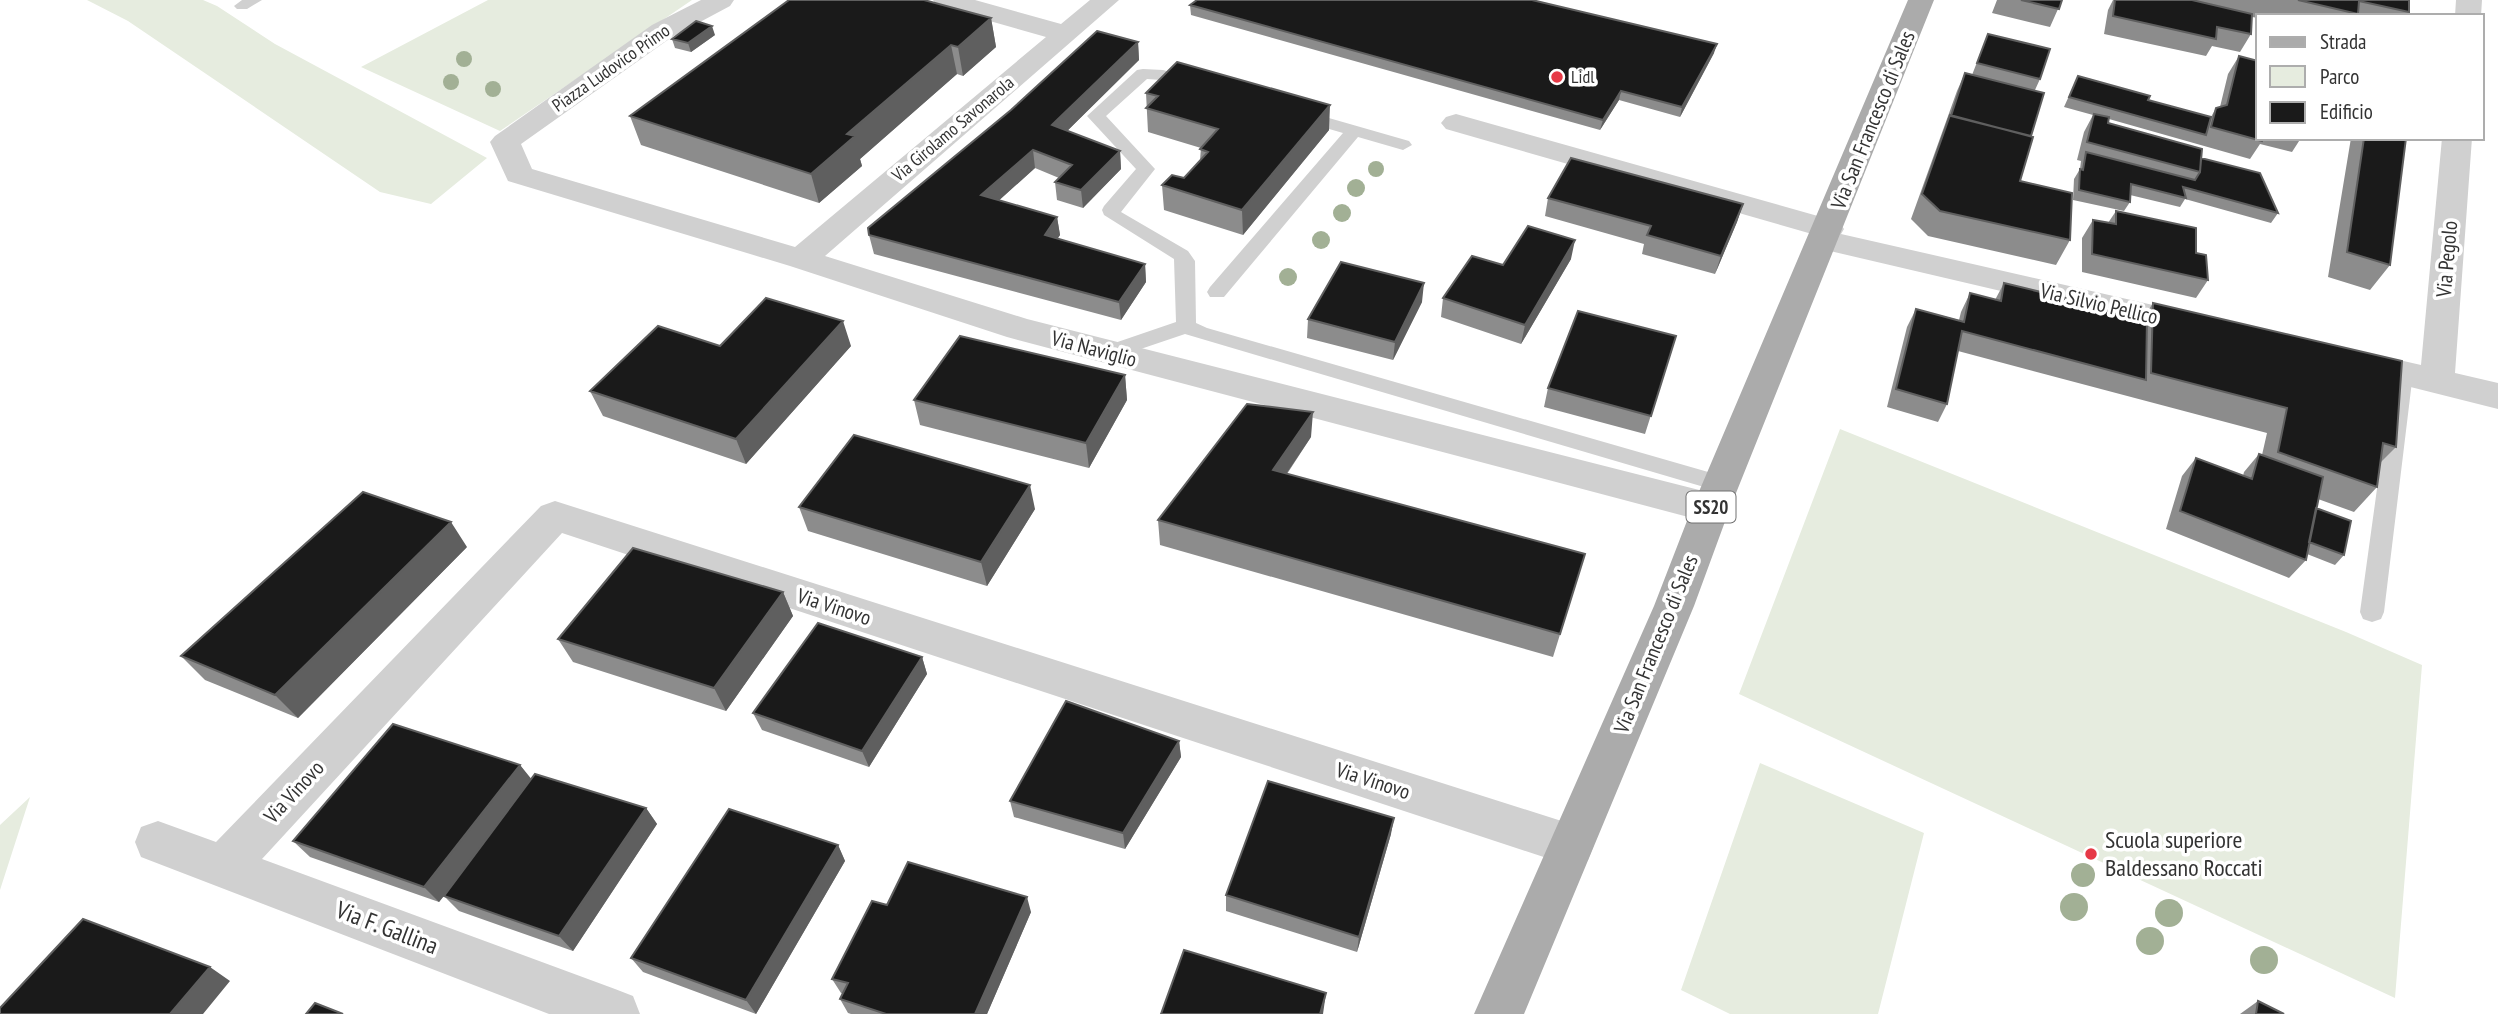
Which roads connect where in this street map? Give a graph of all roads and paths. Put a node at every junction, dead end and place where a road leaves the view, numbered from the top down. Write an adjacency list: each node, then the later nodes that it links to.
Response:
1 (720, 0): 11 (street, Piazza Ludovico Primo)
2 (946, 0): 5 (street)
3 (1106, 0): 5 (street, Via Girolamo Savonarola)
4 (1921, 0): 13 (main road, Via San Francesco di Sales / SS20)
5 (1065, 34): 14 (street, Via Girolamo Savonarola)
6 (1214, 90): 16 (lane)
7 (1278, 108): 9 (lane)
8 (1456, 123): 13 (street, Via Silvio Pellico)
9 (1354, 131): 12 (lane); 15 (lane)
10 (2457, 140): 21 (street, Via Pegolo)
11 (505, 142): 14 (street, Via Naviglio)
12 (1404, 145)
13 (1826, 234): 17 (street, Via Silvio Pellico); 23 (main road, Via San Francesco di Sales / SS20)
14 (801, 259): 18 (street, Via Naviglio)
15 (1217, 292)
16 (1186, 326): 18 (lane); 23 (lane)
17 (2227, 333)
18 (1107, 353): 23 (street, Via Naviglio)
19 (2322, 354): 20 (street)
20 (2403, 373): 21 (street); 24 (lane)
21 (2437, 380): 22 (street)
22 (2498, 396)
23 (1716, 496): 26 (main road, Via San Francesco di Sales / SS20)
24 (2372, 612)
25 (158, 842): 27 (street, Via F. Gallina)
26 (1571, 845): 27 (street, Via Vinovo); 29 (main road, Via San Francesco di Sales / SS20)
27 (224, 867): 28 (street, Via F. Gallina)
28 (615, 1014)
29 (1499, 1014)

